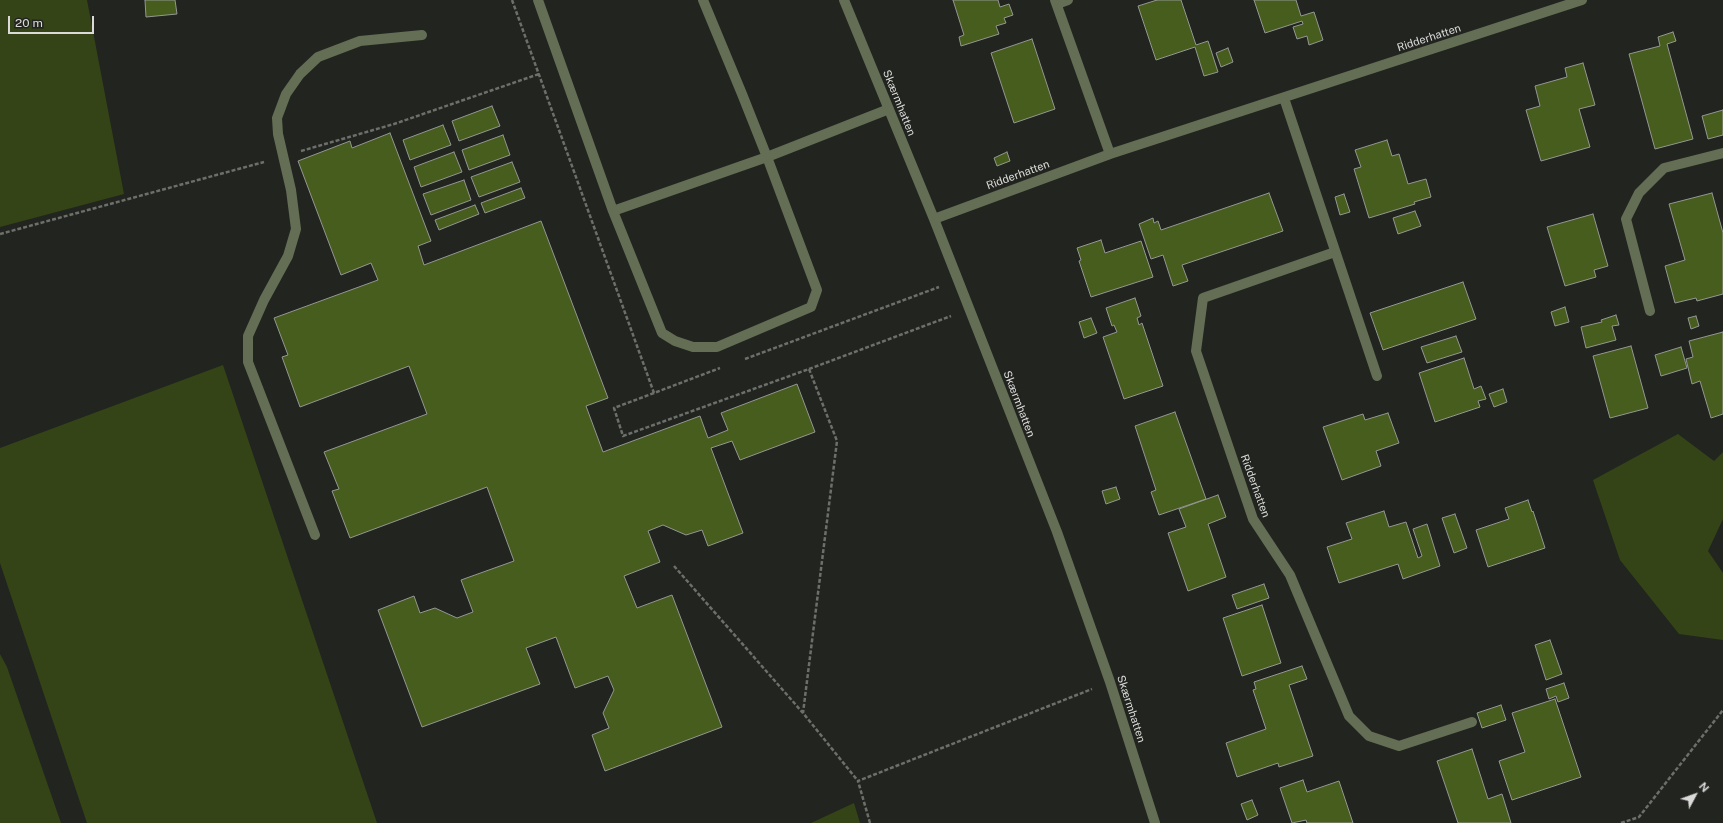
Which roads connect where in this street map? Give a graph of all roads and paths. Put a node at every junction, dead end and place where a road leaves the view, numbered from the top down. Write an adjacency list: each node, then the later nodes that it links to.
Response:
1 (512, 0): 9 (path)
2 (538, 0): 16 (street)
3 (703, 0): 15 (street)
4 (844, 0): 11 (street, Skærmhatten)
5 (1068, 0): 7 (street)
6 (1582, 0): 10 (street, Ridderhatten)
7 (1056, 2): 13 (street)
8 (422, 36): 14 (street)
9 (539, 74): 14 (path); 27 (path)
10 (1284, 98): 13 (street, Ridderhatten); 19 (street)
11 (889, 109): 15 (street); 17 (street, Skærmhatten)
12 (1723, 153): 22 (street)
13 (1110, 154): 17 (street, Ridderhatten)
14 (283, 157): 18 (path); 28 (street)
15 (767, 157): 16 (street); 16 (street)
16 (612, 211)
17 (934, 219): 20 (street, Skærmhatten)
18 (0, 234)
19 (1335, 252): 26 (street); 33 (street, Ridderhatten)
20 (958, 280): 21 (street, Skærmhatten); 23 (path)
21 (969, 309): 25 (path); 30 (street, Skærmhatten)
22 (1650, 311)
23 (743, 360)
24 (721, 368): 27 (path)
25 (810, 369): 27 (path); 32 (path)
26 (1378, 376)
27 (654, 393)
28 (315, 535)
29 (674, 566): 32 (path)
30 (1110, 682): 34 (path); 36 (street, Skærmhatten)
31 (1723, 710): 37 (path)
32 (803, 713): 34 (path)
33 (1472, 722)
34 (858, 781): 35 (path)
35 (870, 823)
36 (1155, 823)
37 (1621, 823)

